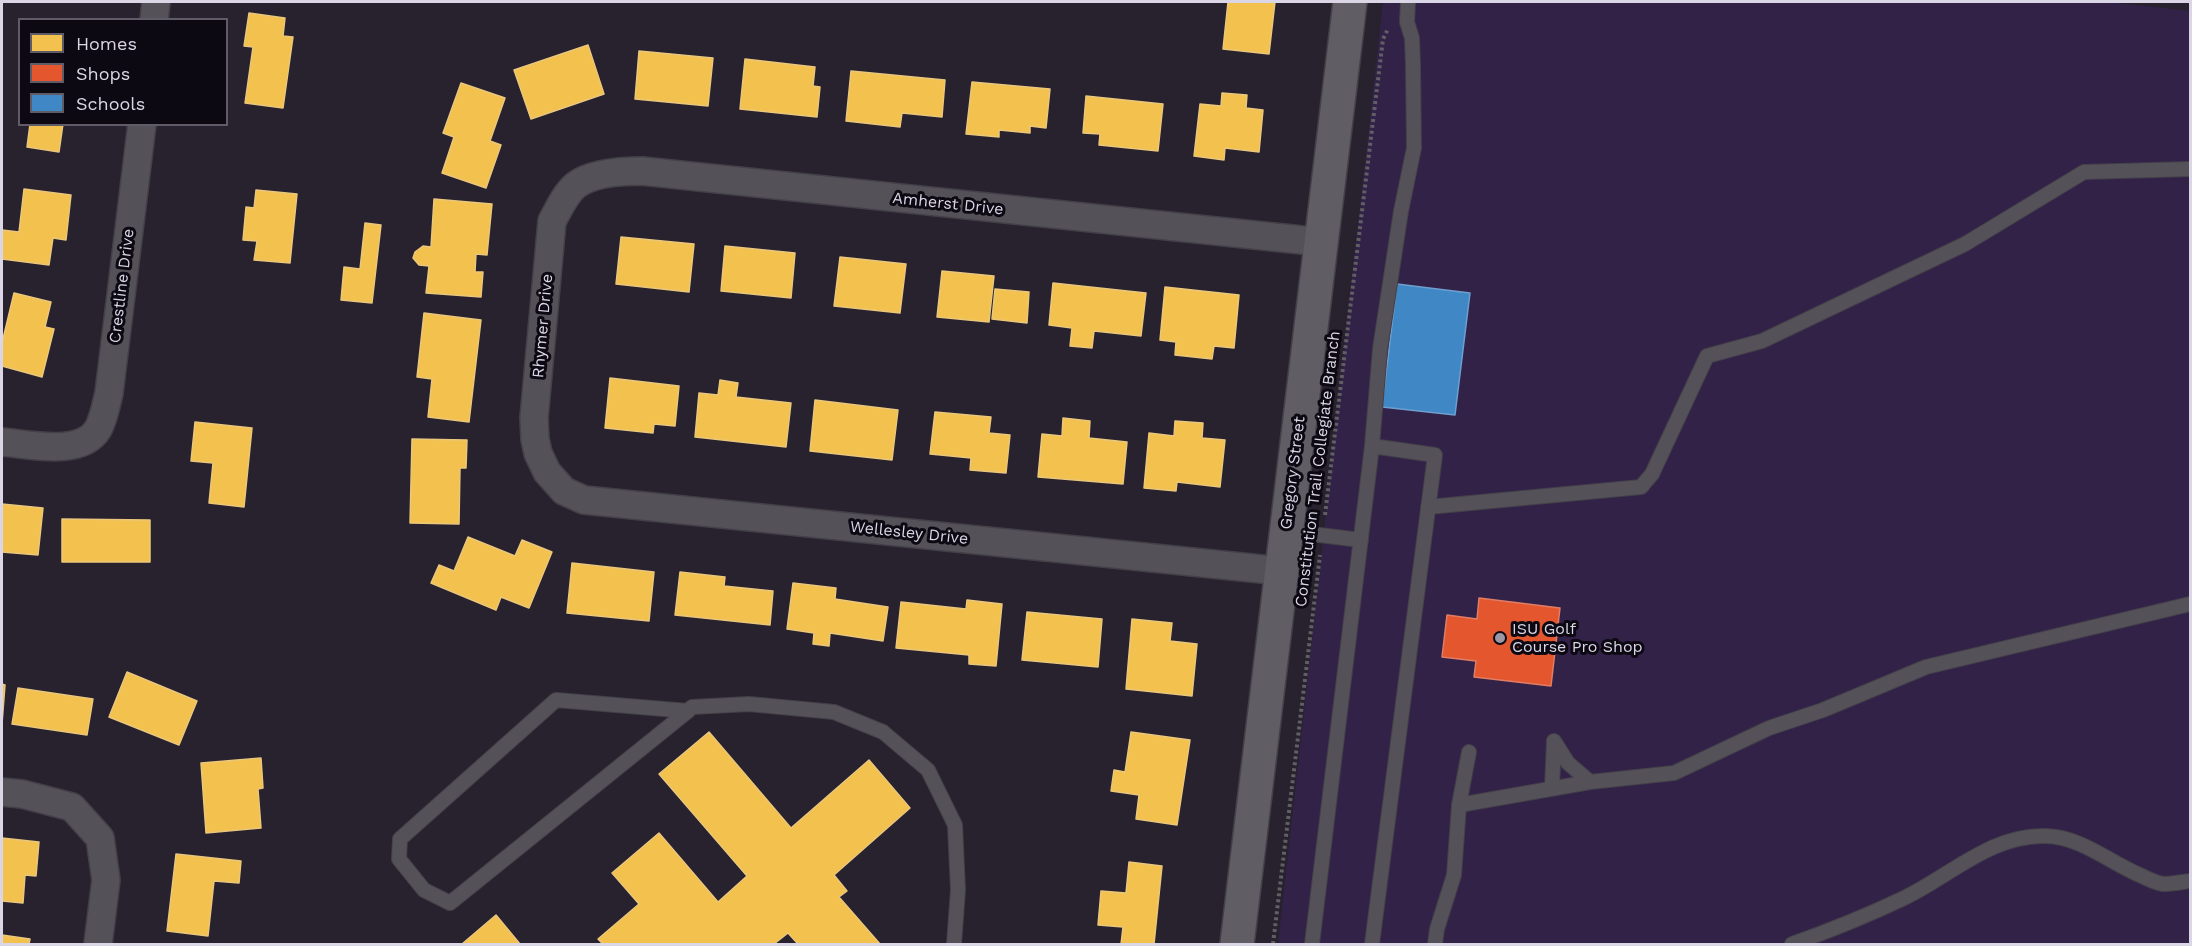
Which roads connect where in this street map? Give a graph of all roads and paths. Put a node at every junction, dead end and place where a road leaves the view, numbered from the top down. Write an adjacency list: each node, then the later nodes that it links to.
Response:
1 (156, 2): 4 (street)
2 (1350, 2): 9 (main road, Gregory Street)
3 (1408, 2): 11 (lane)
4 (154, 18)
5 (1393, 20): 15 (path, Constitution Trail Collegiate Branch)
6 (141, 126): 10 (street, Crestline Drive)
7 (2190, 168): 13 (lane)
8 (577, 185): 9 (street, Amherst Drive); 12 (street, Rhymer Drive)
9 (1321, 242): 14 (main road, Gregory Street)
10 (2, 442)
11 (1372, 446): 13 (lane); 16 (lane)
12 (547, 472): 17 (street, Wellesley Drive)
13 (1428, 507): 31 (lane)
14 (1286, 531): 15 (lane); 17 (main road, Gregory Street)
15 (1322, 536): 16 (lane); 29 (path, Constitution Trail Collegiate Branch)
16 (1361, 540): 30 (lane)
17 (1281, 571): 28 (main road, Gregory Street)
18 (2190, 604): 21 (lane)
19 (688, 711): 19 (lane); 27 (lane)
20 (1468, 752): 24 (lane)
21 (1590, 782): 22 (lane); 22 (lane)
22 (1552, 788): 24 (lane)
23 (2, 792): 26 (street)
24 (1459, 805): 32 (lane)
25 (2190, 881): 33 (lane)
26 (98, 945)
27 (954, 945)
28 (1237, 945)
29 (1273, 945)
30 (1312, 945)
31 (1372, 945)
32 (1435, 945)
33 (1792, 945)

